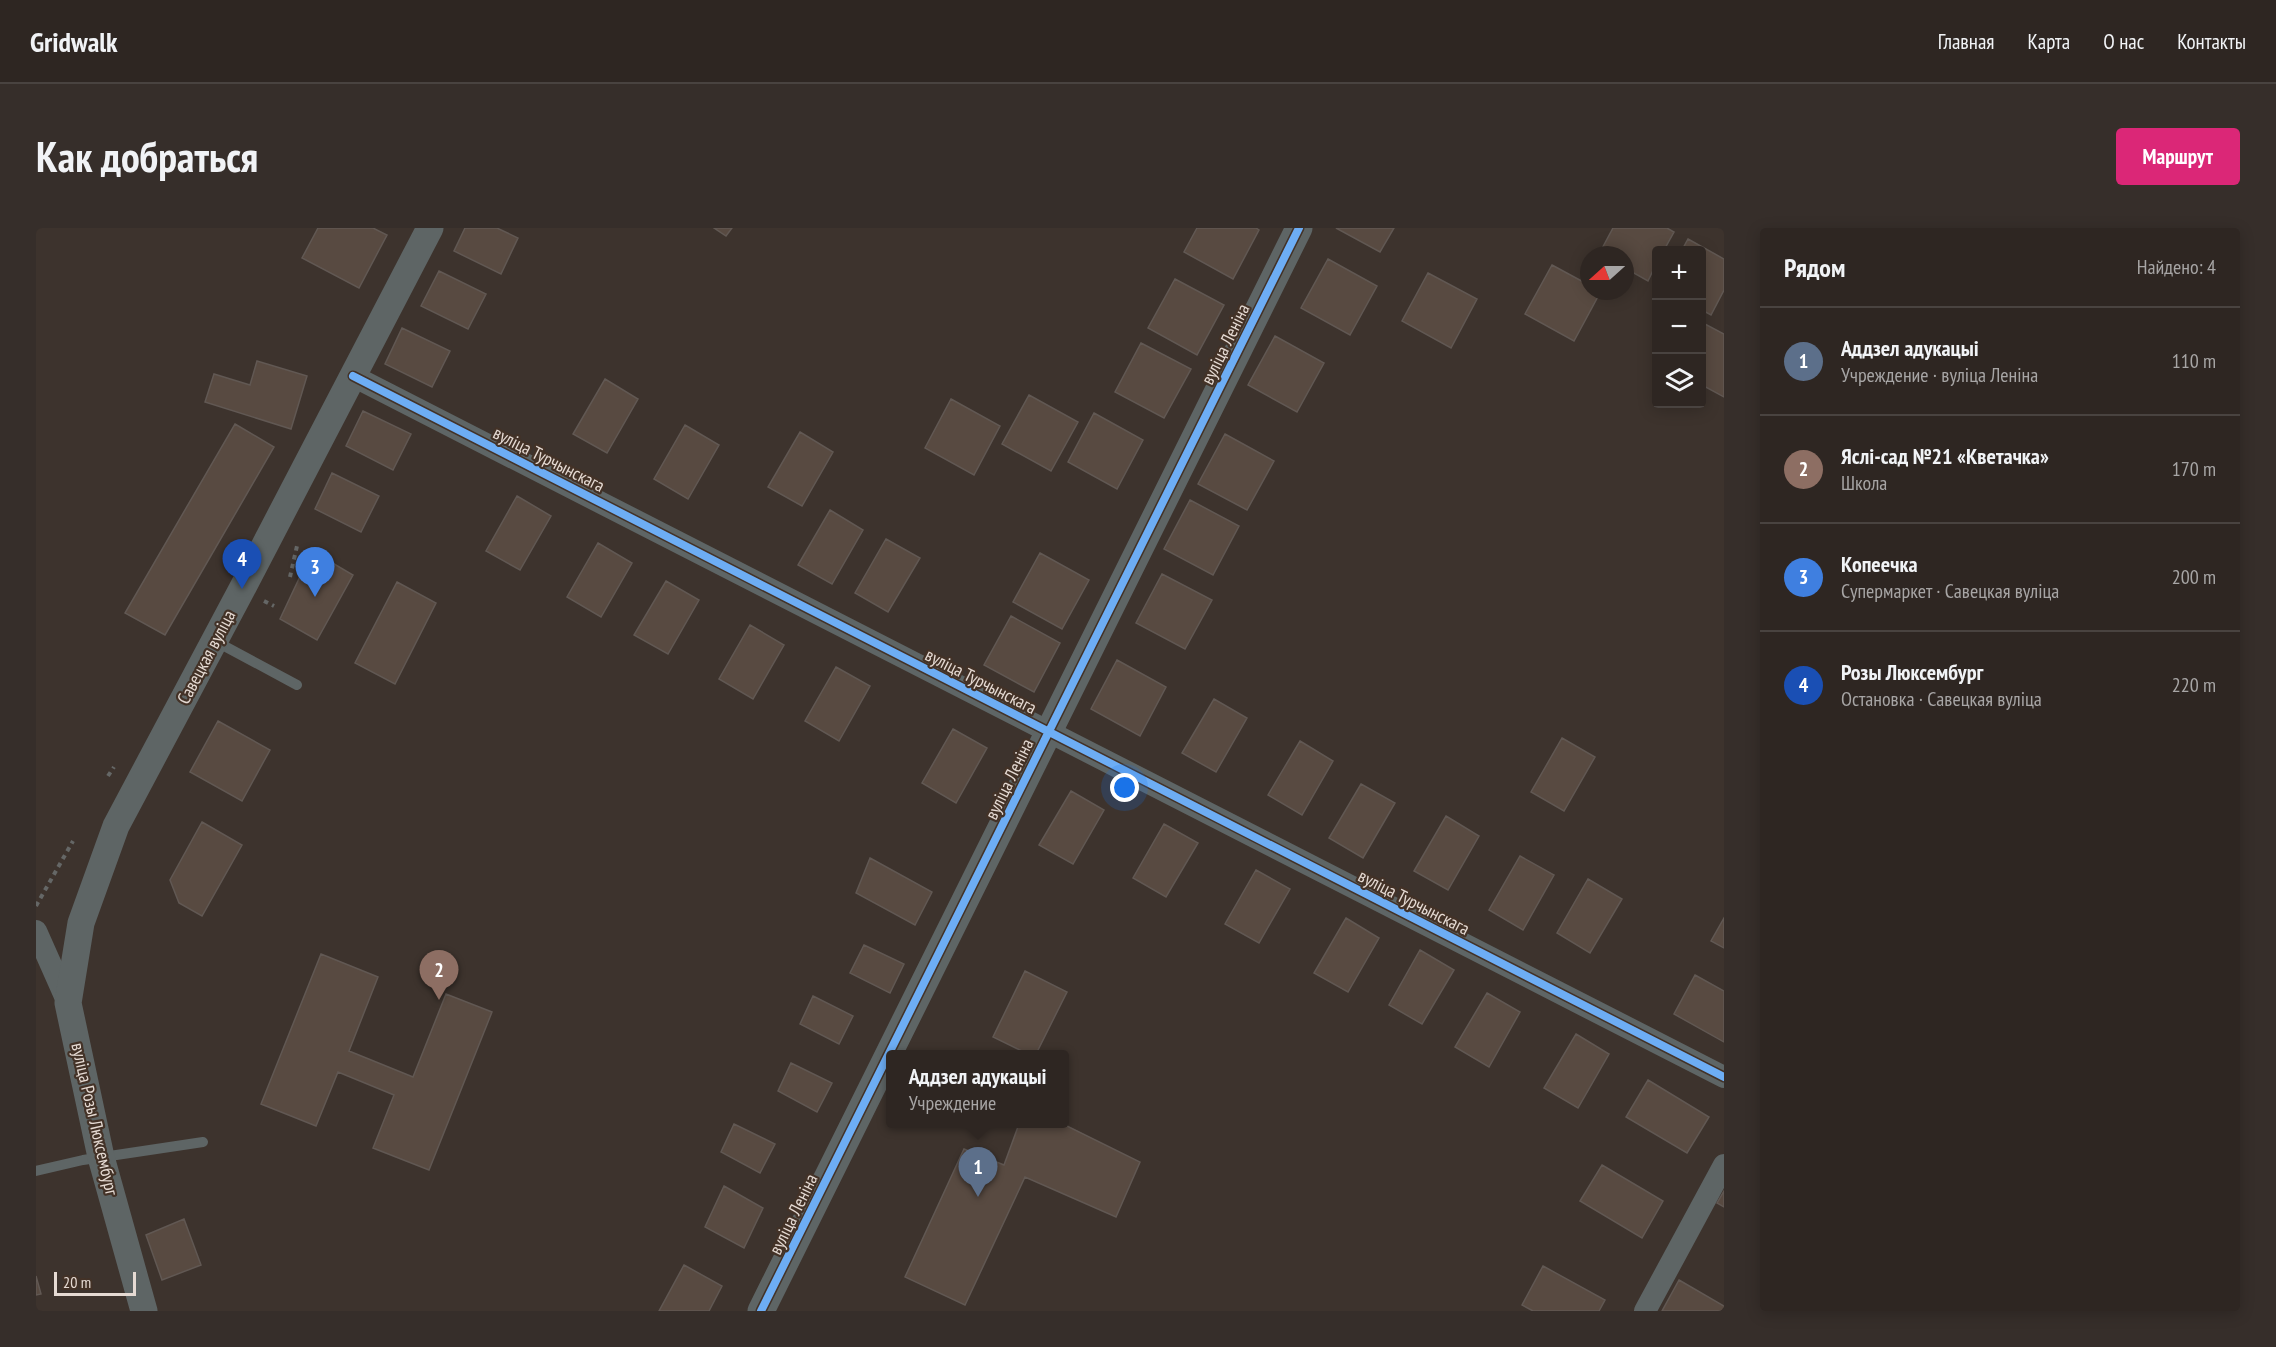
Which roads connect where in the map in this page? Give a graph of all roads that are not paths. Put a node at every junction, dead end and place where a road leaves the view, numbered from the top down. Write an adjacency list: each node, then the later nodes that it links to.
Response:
1 (430, 228): 3 (street, Савецкая вуліца)
2 (1299, 228): 6 (street, вуліца Леніна)
3 (353, 376): 4 (street, Савецкая вуліца); 6 (street, вуліца Турчынскага)
4 (214, 640): 5 (lane); 8 (street, Савецкая вуліца)
5 (297, 685)
6 (1048, 733): 9 (street, вуліца Леніна); 11 (street, вуліца Турчынскага)
7 (36, 931): 8 (street, вуліца Розы Люксембург)
8 (68, 1003): 13 (street, вуліца Розы Люксембург)
9 (891, 1050)
10 (886, 1059): 17 (street, вуліца Леніна)
11 (1724, 1077)
12 (203, 1142): 13 (lane)
13 (101, 1157): 15 (lane); 16 (street, вуліца Розы Люксембург)
14 (1724, 1165): 18 (street)
15 (36, 1172)
16 (144, 1311)
17 (761, 1311)
18 (1645, 1311)

